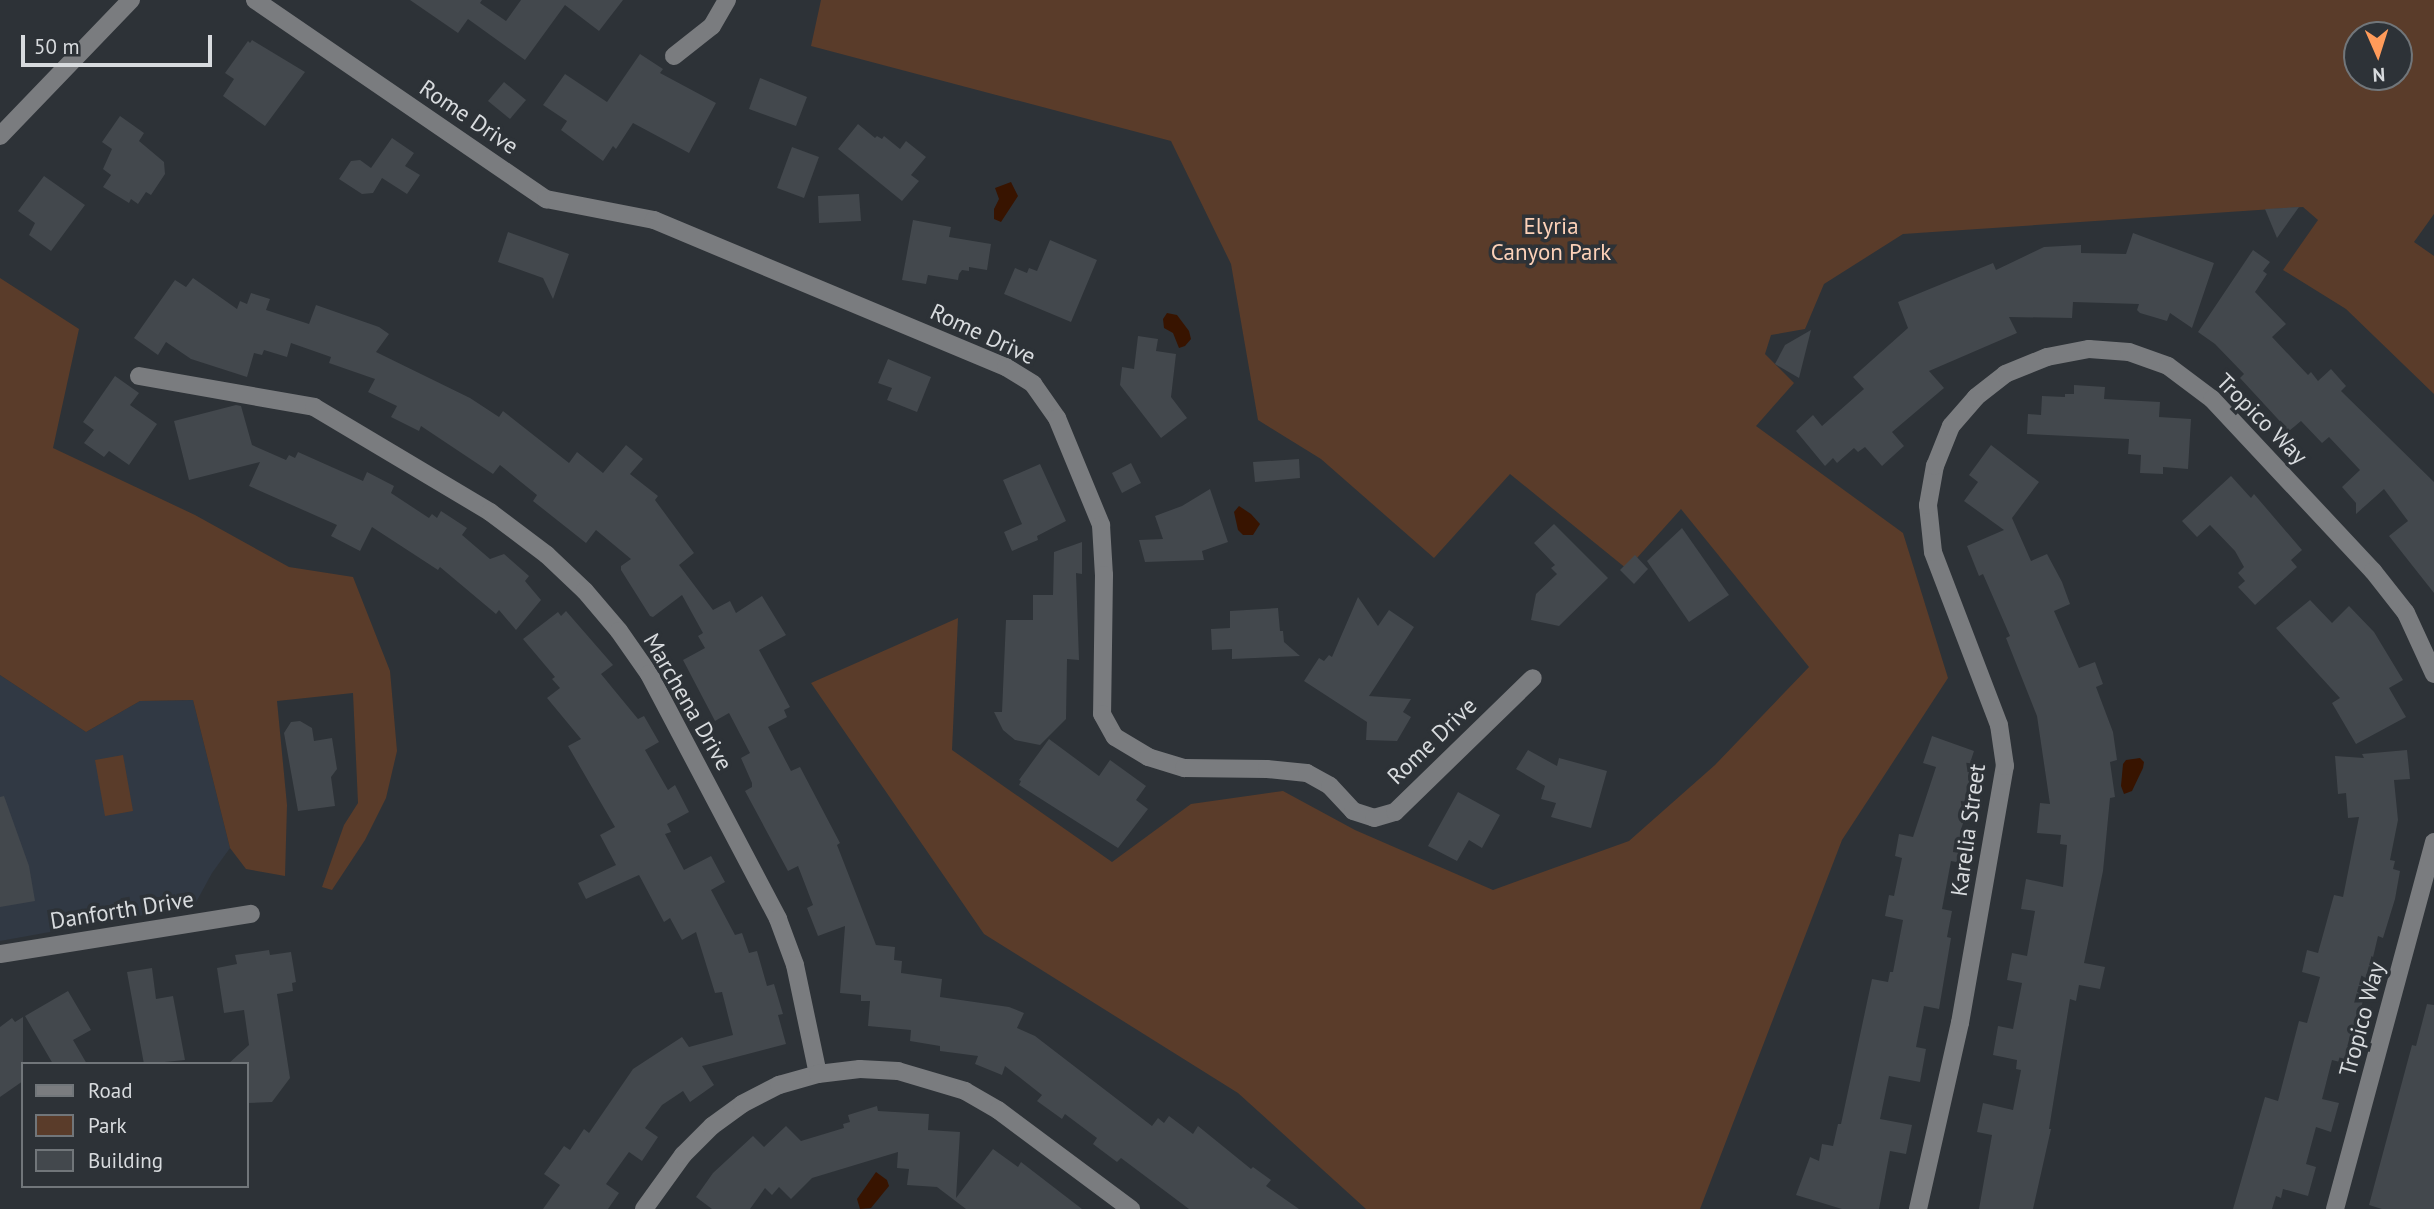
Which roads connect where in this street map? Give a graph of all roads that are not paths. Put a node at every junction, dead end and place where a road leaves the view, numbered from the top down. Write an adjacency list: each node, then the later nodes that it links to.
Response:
1 (131, 0): 5 (street)
2 (255, 0): 9 (street, Rome Drive)
3 (727, 0): 4 (street)
4 (674, 56)
5 (0, 136)
6 (139, 376): 13 (street, Marchena Drive)
7 (1951, 426): 8 (street, Tropico Way); 16 (street, Karelia Street)
8 (2434, 674)
9 (1533, 678)
10 (2434, 842): 17 (street, Tropico Way)
11 (251, 914): 12 (street, Danforth Drive)
12 (0, 954)
13 (818, 1074): 14 (street); 15 (street)
14 (644, 1209)
15 (1131, 1209)
16 (1918, 1209)
17 (2335, 1209)

